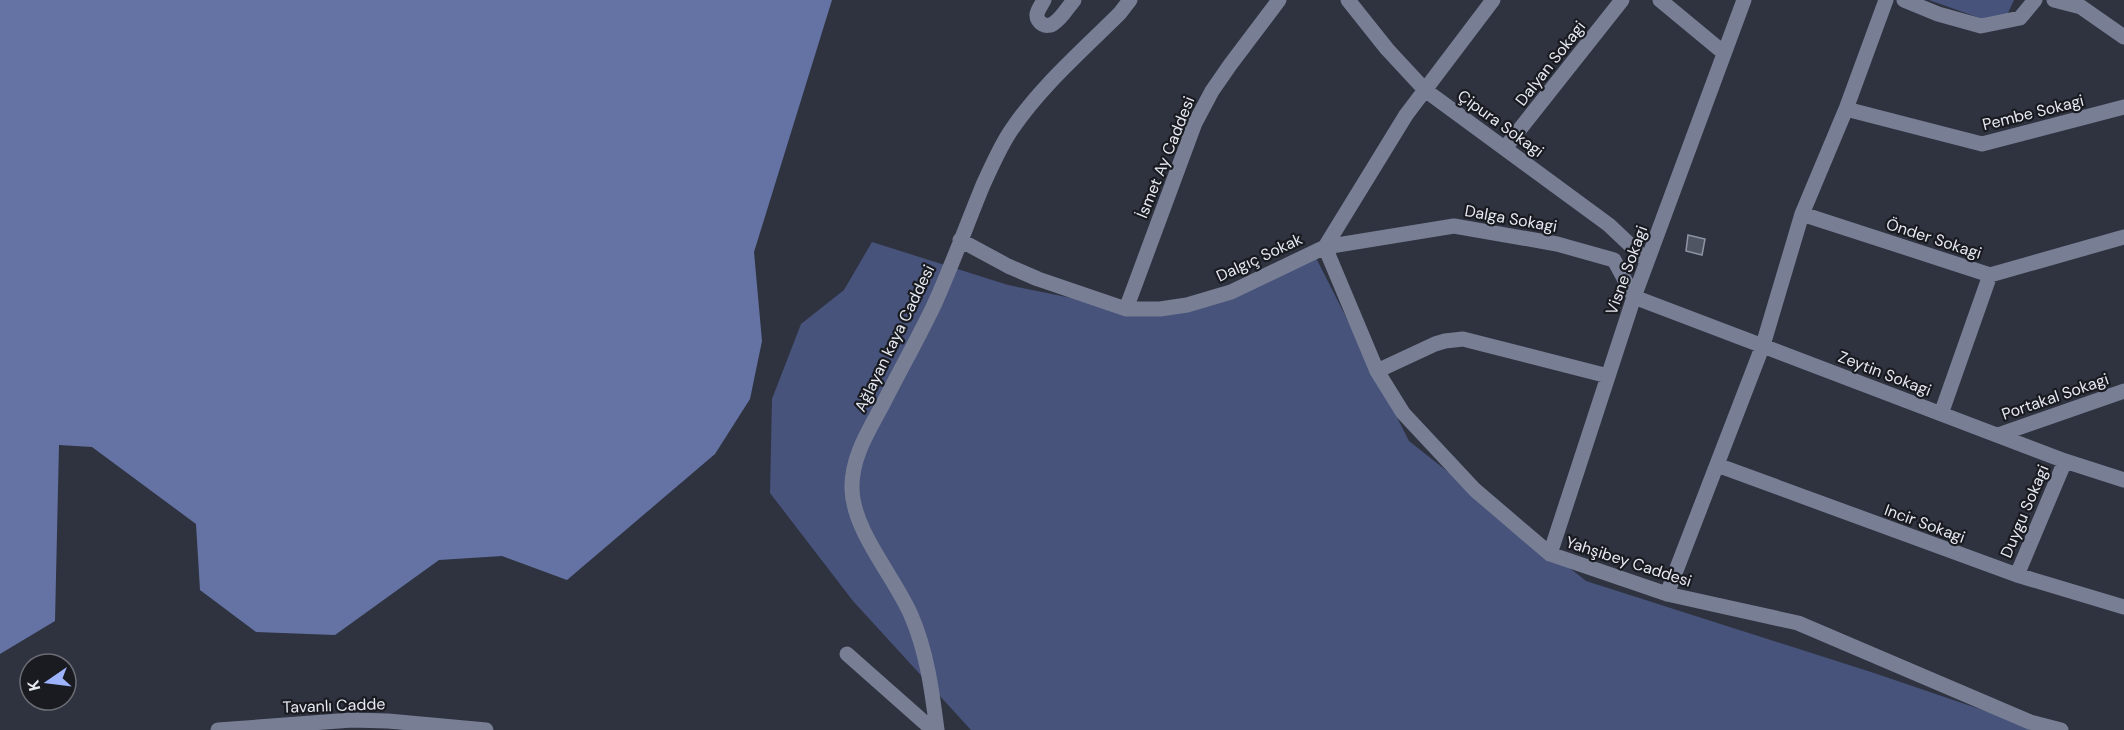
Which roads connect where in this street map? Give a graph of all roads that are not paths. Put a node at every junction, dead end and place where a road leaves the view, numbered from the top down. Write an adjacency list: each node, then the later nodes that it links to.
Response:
1 (1044, 0): 2 (street)
2 (1074, 0)
3 (1130, 0): 23 (street, Ağlayan kaya Caddesi)
4 (1279, 0): 28 (street, İsmet Ay Caddesi)
5 (1348, 0): 17 (street, Çipura Sokagi)
6 (1493, 0): 17 (street, Dalgıç Sokak)
7 (1622, 0): 20 (street, Dalyan Sokagi)
8 (1660, 0): 16 (street)
9 (1744, 0): 16 (street, Visne Sokagi)
10 (1886, 0): 19 (street)
11 (1904, 0): 12 (street)
12 (2035, 0)
13 (2054, 0): 14 (street)
14 (2086, 3): 15 (street)
15 (2124, 37)
16 (1724, 53): 25 (street, Visne Sokagi)
17 (1425, 90): 20 (street, Çipura Sokagi); 24 (street, Dalgıç Sokak)
18 (2124, 107): 19 (street, Pembe Sokagi)
19 (1846, 109): 21 (street)
20 (1505, 148): 25 (street, Çipura Sokagi)
21 (1802, 214): 26 (street, Önder Sokagi); 29 (street)
22 (2124, 237): 26 (street, Önder Sokagi)
23 (960, 240): 28 (street, Dalgıç Sokak); 45 (street, Ağlayan kaya Caddesi)
24 (1324, 247): 27 (street, Dalga Sokagi); 28 (street, Dalgıç Sokak); 30 (street, Yahşibey Caddesi)
25 (1647, 261): 27 (street, Visne Sokagi)
26 (1990, 275): 33 (street)
27 (1634, 297): 29 (street, Zeytin Sokagi); 31 (street, Visne Sokagi)
28 (1125, 309)
29 (1763, 345): 33 (street, Zeytin Sokagi); 36 (street)
30 (1377, 371): 31 (street); 38 (street, Yahşibey Caddesi)
31 (1608, 376): 38 (street, Visne Sokagi)
32 (2124, 391): 34 (street, Portakal Sokagi)
33 (1941, 414): 34 (street, Zeytin Sokagi)
34 (1998, 435): 35 (street, Zeytin Sokagi)
35 (2065, 461): 37 (street, Zeytin Sokagi); 39 (street, Duygu Sokagi)
36 (1717, 465): 39 (street, Incir Sokagi); 40 (street)
37 (2124, 480)
38 (1550, 554): 40 (street, Yahşibey Caddesi)
39 (2017, 575): 41 (street, Incir Sokagi)
40 (1667, 594): 46 (street, Yahşibey Caddesi)
41 (2124, 607)
42 (847, 654): 45 (street)
43 (218, 730): 44 (street, Tavanlı Cadde)
44 (486, 730)
45 (935, 730)
46 (2061, 730)

